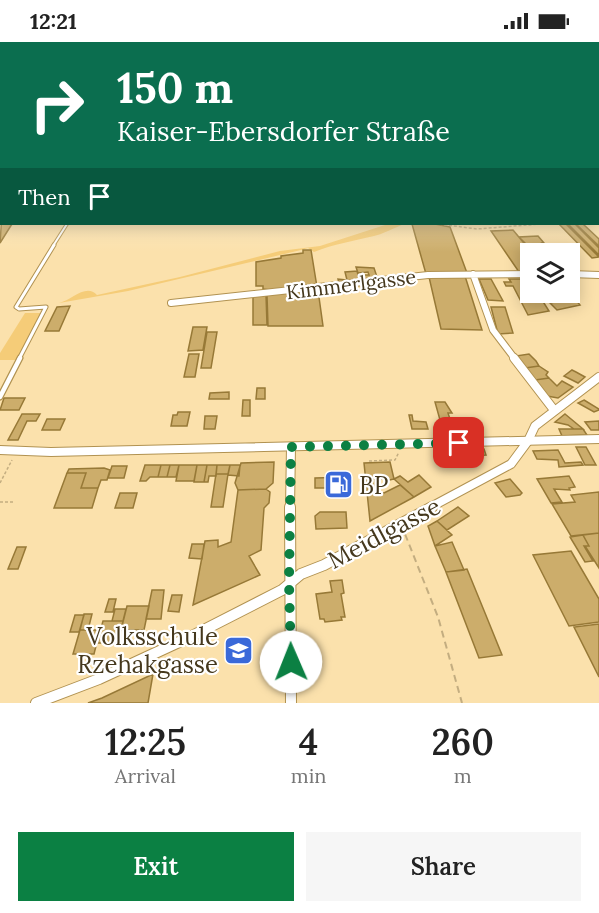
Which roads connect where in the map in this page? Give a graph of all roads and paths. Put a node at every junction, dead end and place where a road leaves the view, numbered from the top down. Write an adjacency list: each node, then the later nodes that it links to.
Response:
1 (66, 225): 10 (lane)
2 (443, 225): 3 (path)
3 (530, 225)
4 (473, 274): 5 (street, Kimmerlgasse); 8 (street, Kimmerlgasse); 11 (street)
5 (520, 274)
6 (580, 274): 7 (street)
7 (599, 275)
8 (171, 303)
9 (599, 377): 11 (street, Meidlgasse)
10 (0, 397)
11 (554, 410): 13 (street, Meidlgasse)
12 (599, 440): 13 (main road)
13 (528, 441): 14 (main road); 22 (street, Meidlgasse)
14 (291, 447): 16 (main road); 23 (street)
15 (0, 450): 16 (main road)
16 (18, 450): 19 (path)
17 (401, 450): 18 (path)
18 (369, 461)
19 (0, 483)
20 (0, 502): 21 (path)
21 (14, 502)
22 (399, 525): 23 (street, Meidlgasse); 26 (path)
23 (289, 582): 24 (street, Meidlgasse); 25 (street)
24 (36, 703)
25 (291, 703)
26 (462, 703)

